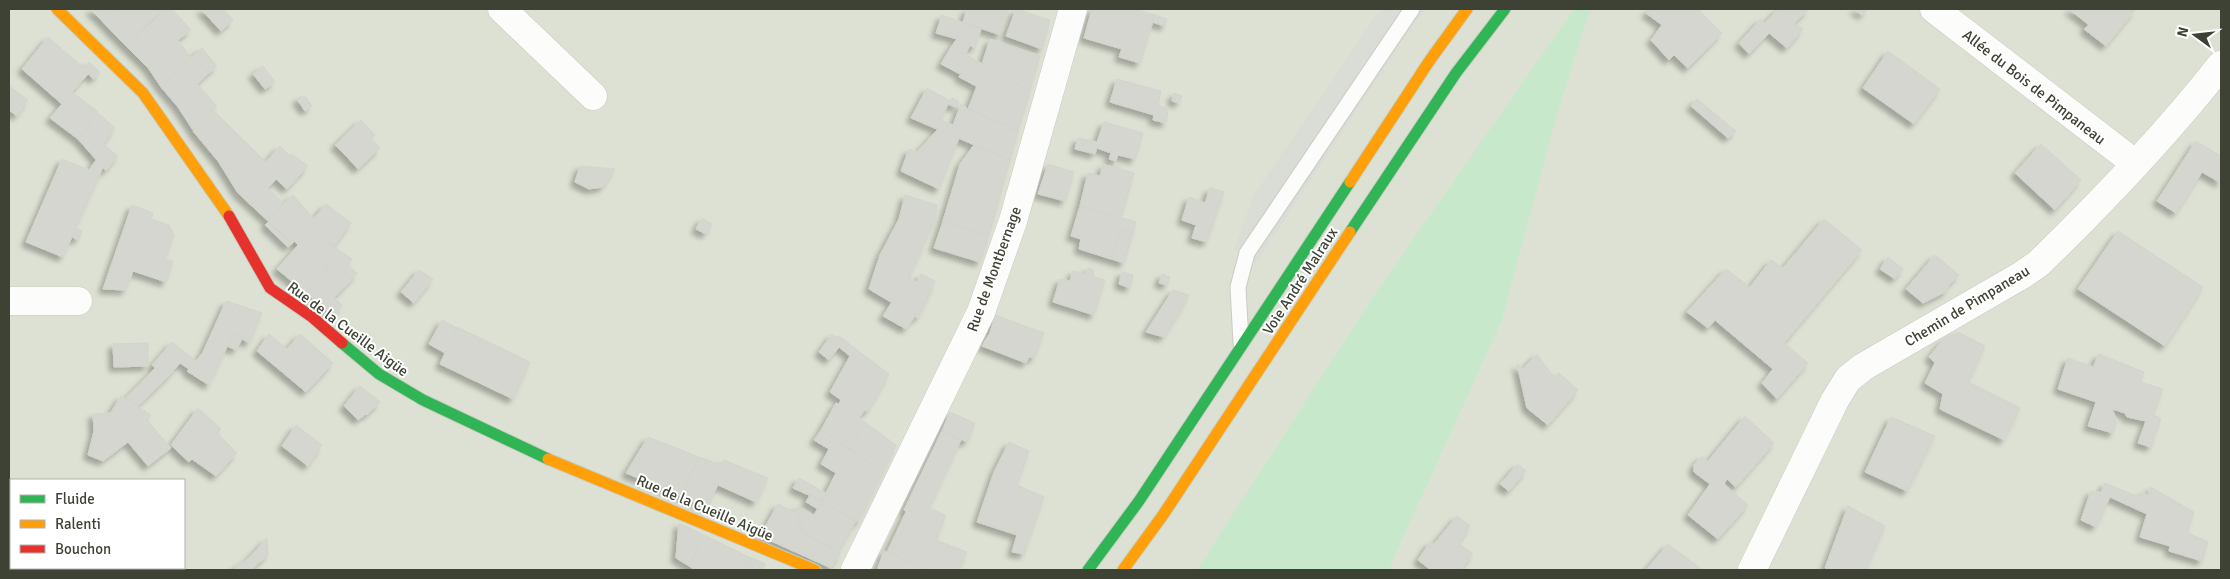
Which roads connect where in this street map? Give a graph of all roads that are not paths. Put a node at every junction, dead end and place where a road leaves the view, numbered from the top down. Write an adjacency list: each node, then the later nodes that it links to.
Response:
1 (58, 9): 14 (main road, Rue de la Cueille Aigüe)
2 (502, 9): 9 (street)
3 (1073, 9): 15 (street, Rue de Montbernage)
4 (1412, 9): 13 (lane)
5 (1467, 9): 13 (main road, Voie André Malraux)
6 (1505, 9): 17 (main road, Voie André Malraux)
7 (1934, 9): 10 (street, Allée du Bois de Pimpaneau)
8 (2221, 65): 10 (street, Chemin de Pimpaneau)
9 (593, 96)
10 (2136, 164): 18 (street, Chemin de Pimpaneau)
11 (9, 301): 12 (street)
12 (78, 301)
13 (1242, 347): 16 (main road, Voie André Malraux)
14 (815, 570)
15 (855, 570)
16 (1088, 570)
17 (1123, 570)
18 (1752, 570)

